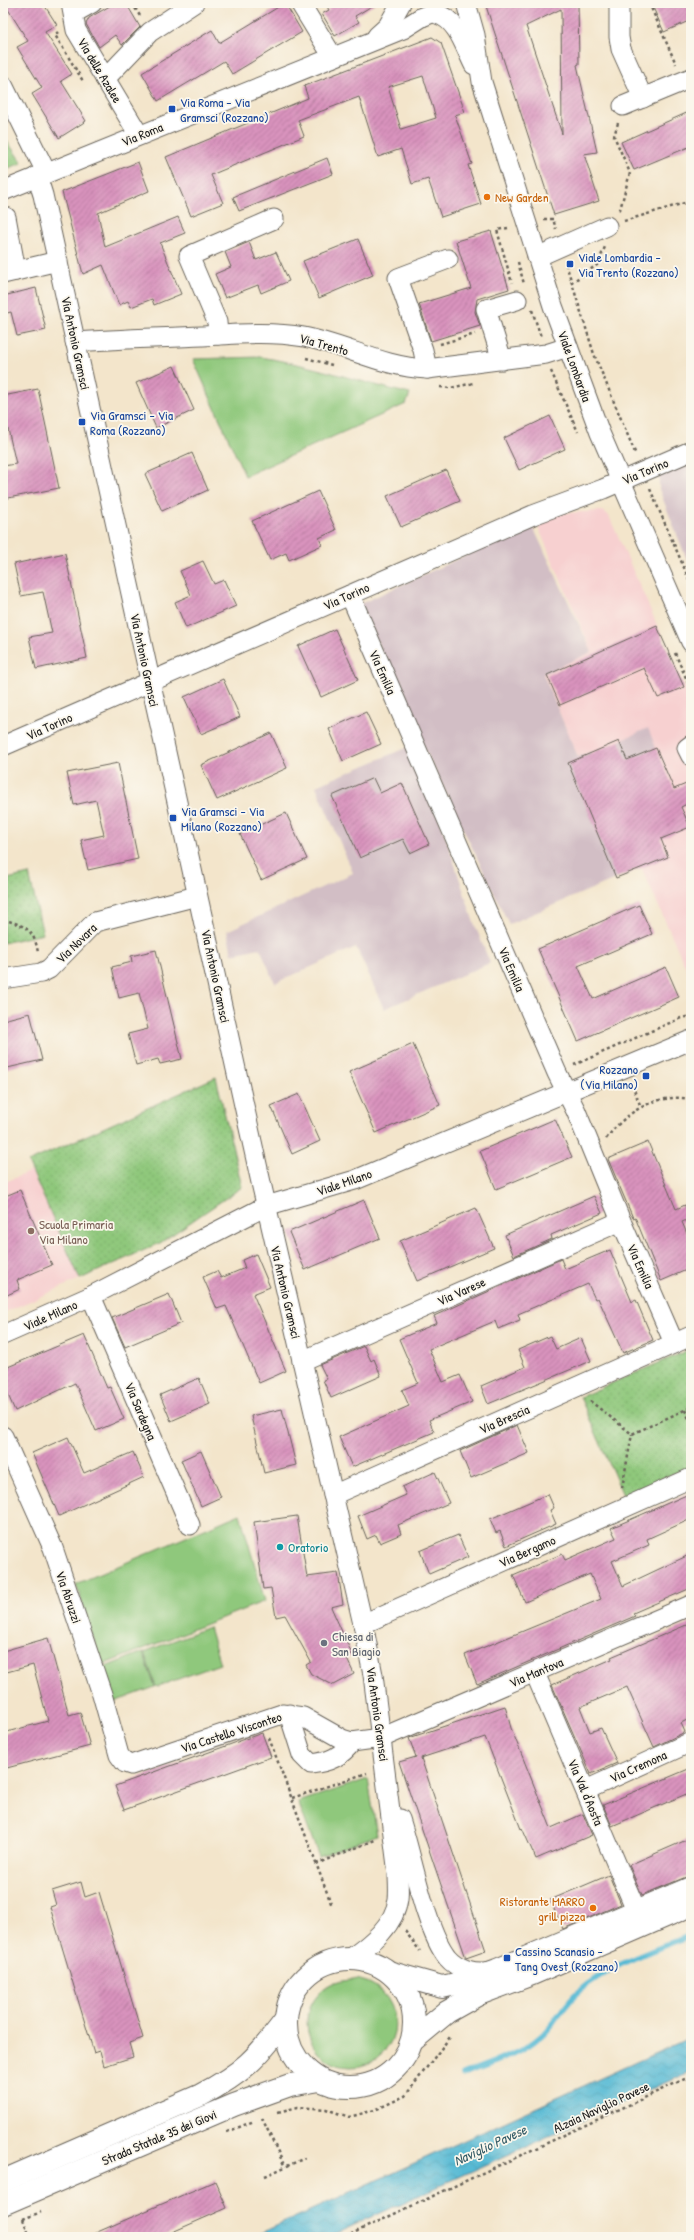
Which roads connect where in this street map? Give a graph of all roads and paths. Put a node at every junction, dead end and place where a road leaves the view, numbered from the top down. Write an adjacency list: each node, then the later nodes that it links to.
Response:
1 (92, 3): 10 (street)
2 (194, 3): 15 (street)
3 (300, 3): 14 (street)
4 (401, 3): 13 (street, Via Roma)
5 (413, 3): 11 (street, Viale Lombardia)
6 (462, 3): 11 (street, Via Roma)
7 (466, 3): 17 (street, Viale Lombardia)
8 (619, 3): 20 (street)
9 (649, 3): 16 (path)
10 (73, 8): 15 (street, Via delle Azalee)
11 (435, 14): 13 (street, Via Roma); 17 (street, Viale Lombardia)
12 (61, 30): 19 (path)
13 (370, 42): 14 (street, Via Roma)
14 (333, 57): 22 (street, Via Roma)
15 (105, 79): 22 (street, Via delle Azalee)
16 (687, 80): 20 (street)
17 (482, 82): 31 (street, Viale Lombardia)
18 (3, 85): 23 (street, Via Antonio Gramsci)
19 (86, 86)
20 (643, 98): 21 (street)
21 (623, 106): 28 (path)
22 (139, 135): 23 (street, Via Roma)
23 (42, 174): 24 (street, Via Roma); 33 (street, Via Antonio Gramsci)
24 (3, 190)
25 (6, 217): 34 (street)
26 (274, 219): 37 (street)
27 (540, 219): 30 (path)
28 (613, 221): 30 (street)
29 (508, 228): 35 (path)
30 (561, 246): 31 (street); 50 (path)
31 (537, 257): 40 (street, Viale Lombardia)
32 (448, 259): 45 (street)
33 (58, 260): 34 (street); 38 (street, Via Antonio Gramsci)
34 (10, 272)
35 (517, 300): 36 (street)
36 (493, 329): 39 (path); 42 (street)
37 (218, 335): 38 (street, Via Trento); 45 (street, Via Trento)
38 (75, 342): 55 (street, Via Antonio Gramsci)
39 (436, 346)
40 (568, 348): 42 (street, Via Trento); 51 (street, Viale Lombardia)
41 (304, 358): 43 (path)
42 (502, 360): 45 (street, Via Trento)
43 (334, 366)
44 (555, 368): 46 (path)
45 (427, 369)
46 (550, 369)
47 (481, 382): 48 (path)
48 (435, 387)
49 (691, 451): 50 (street, Via Torino)
50 (643, 471): 51 (street, Via Torino); 52 (path)
51 (622, 480): 53 (street, Via Torino); 54 (street, Viale Lombardia)
52 (691, 584)
53 (350, 595): 55 (street, Via Torino); 67 (street, Via Emilia)
54 (691, 642)
55 (151, 683): 57 (street, Via Torino); 59 (street, Via Antonio Gramsci)
56 (691, 745): 58 (street)
57 (3, 746)
58 (691, 756)
59 (197, 896): 61 (street, Via Novara); 71 (street, Via Antonio Gramsci)
60 (3, 920): 61 (path)
61 (41, 972): 62 (street, Via Novara)
62 (3, 979)
63 (691, 1016): 65 (path)
64 (691, 1040): 66 (street, Viale Milano)
65 (574, 1065)
66 (624, 1068): 67 (street, Viale Milano); 69 (path)
67 (566, 1092): 70 (street, Via Emilia); 71 (street, Viale Milano)
68 (691, 1098): 69 (path)
69 (641, 1107): 70 (path)
70 (594, 1156): 72 (street, Via Emilia)
71 (266, 1206): 73 (street, Viale Milano); 76 (street, Via Antonio Gramsci)
72 (621, 1221): 75 (street, Via Emilia); 76 (street, Via Varese)
73 (91, 1296): 74 (street, Viale Milano); 86 (street, Via Sardegna)
74 (3, 1335)
75 (683, 1339): 77 (street, Via Brescia)
76 (302, 1361): 85 (street, Via Antonio Gramsci)
77 (578, 1386): 81 (path); 85 (street, Via Brescia)
78 (691, 1407): 79 (path)
79 (685, 1410): 80 (path); 81 (path)
80 (691, 1423)
81 (632, 1434): 84 (path)
82 (3, 1436): 95 (street, Via Abruzzi)
83 (691, 1478): 88 (street, Via Bergamo)
84 (621, 1490)
85 (333, 1495): 88 (street, Via Antonio Gramsci)
86 (190, 1525)
87 (691, 1605): 89 (street, Via Mantova)
88 (364, 1624): 92 (street, Via Antonio Gramsci)
89 (535, 1673): 92 (street, Via Mantova); 97 (street, Via Val d'Aosta)
90 (289, 1714): 91 (street, Via Castello Visconteo); 93 (street, Via Castello Visconteo); 93 (street)
91 (262, 1720): 95 (street, Via Castello Visconteo); 98 (path)
92 (381, 1738): 93 (street); 96 (street, Via Antonio Gramsci)
93 (352, 1742)
94 (691, 1742): 97 (street, Via Cremona)
95 (126, 1762)
96 (385, 1769): 98 (path); 99 (street, Via Antonio Gramsci); 106 (street, Via Antonio Gramsci)
97 (586, 1790): 104 (street, Via Val d'Aosta)
98 (292, 1798): 100 (path)
99 (393, 1833): 100 (path); 105 (street, Via Antonio Gramsci)
100 (316, 1864): 103 (path)
101 (691, 1888): 104 (main road)
102 (691, 1905): 110 (main road)
103 (332, 1906)
104 (637, 1912): 106 (main road)
105 (351, 1958): 107 (main road); 108 (main road)
106 (497, 1970): 107 (main road)
107 (392, 1973): 110 (main road)
108 (285, 2021): 112 (main road); 120 (main road, Strada Statale 35 dei Giovi)
109 (452, 2034): 113 (path)
110 (412, 2041): 112 (main road)
111 (691, 2076): 124 (path, Alzaia Naviglio Pavese)
112 (320, 2080): 121 (main road, Strada Statale 35 dei Giovi)
113 (276, 2113)
114 (269, 2115): 115 (path)
115 (262, 2118): 116 (path); 118 (path)
116 (223, 2133)
117 (305, 2158): 118 (path)
118 (285, 2167): 119 (path)
119 (265, 2176)
120 (3, 2181)
121 (3, 2204)
122 (44, 2210): 123 (path)
123 (23, 2219)
124 (345, 2237)

